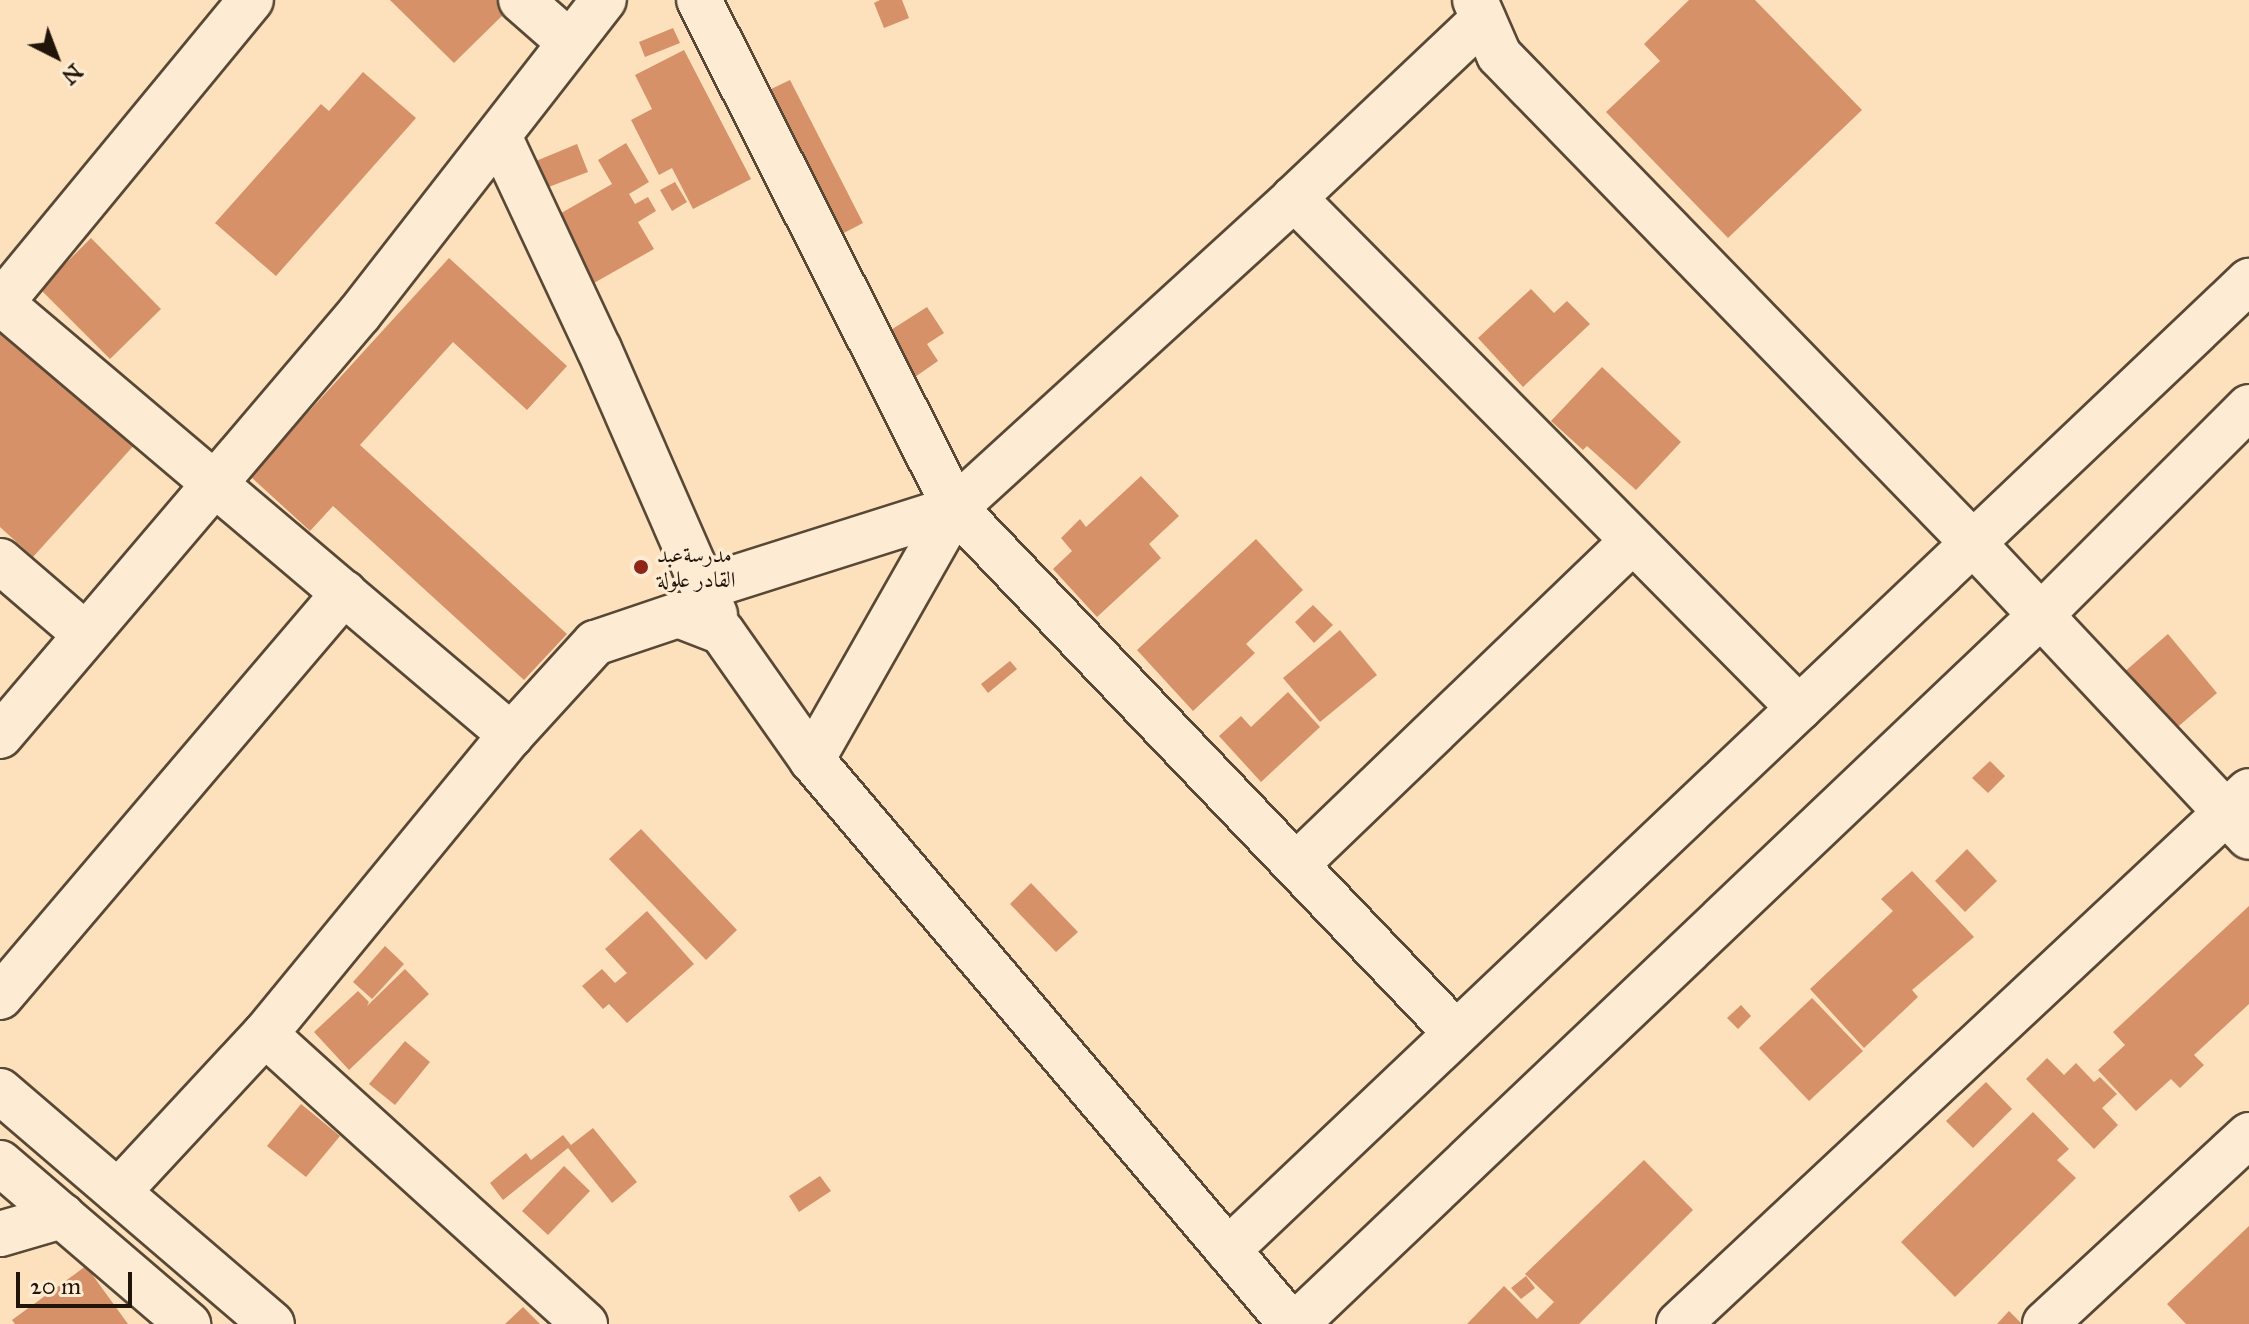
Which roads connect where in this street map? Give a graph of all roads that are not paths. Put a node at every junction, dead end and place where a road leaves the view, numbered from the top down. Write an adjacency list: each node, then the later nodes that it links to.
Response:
1 (251, 0): 10 (street)
2 (521, 0): 6 (street)
3 (604, 0): 6 (street)
4 (712, 6): 13 (street)
5 (1479, 10): 8 (street); 15 (street)
6 (569, 42): 7 (street)
7 (499, 136): 12 (street); 17 (street)
8 (1294, 198): 13 (street); 14 (street)
9 (2249, 281): 15 (street)
10 (0, 302): 12 (street)
11 (2249, 407): 19 (street)
12 (218, 484): 18 (street); 21 (street)
13 (955, 508): 17 (street); 25 (street); 27 (street)
14 (1633, 541): 22 (street); 27 (street)
15 (1973, 543): 19 (street); 22 (street)
16 (0, 561): 21 (street)
17 (703, 588): 20 (street)
18 (344, 593): 23 (street); 28 (street)
19 (2039, 617): 26 (street); 43 (street)
20 (722, 632): 23 (street); 25 (street)
21 (86, 635): 24 (street)
22 (1799, 708): 29 (street)
23 (511, 735): 30 (street)
24 (0, 736)
25 (812, 760): 37 (street)
26 (2241, 813): 44 (street)
27 (1296, 865): 29 (street)
28 (0, 997)
29 (1456, 1033): 37 (street)
30 (265, 1034): 34 (street); 42 (street)
31 (0, 1091): 34 (street)
32 (2249, 1135): 45 (street)
33 (0, 1163): 35 (street)
34 (118, 1192): 41 (street)
35 (62, 1216): 36 (street); 38 (street)
36 (0, 1234)
37 (1228, 1250): 43 (street)
38 (126, 1271): 39 (street); 40 (street)
39 (162, 1324)
40 (188, 1324)
41 (272, 1324)
42 (585, 1324)
43 (1293, 1324)
44 (1679, 1324)
45 (2045, 1324)

